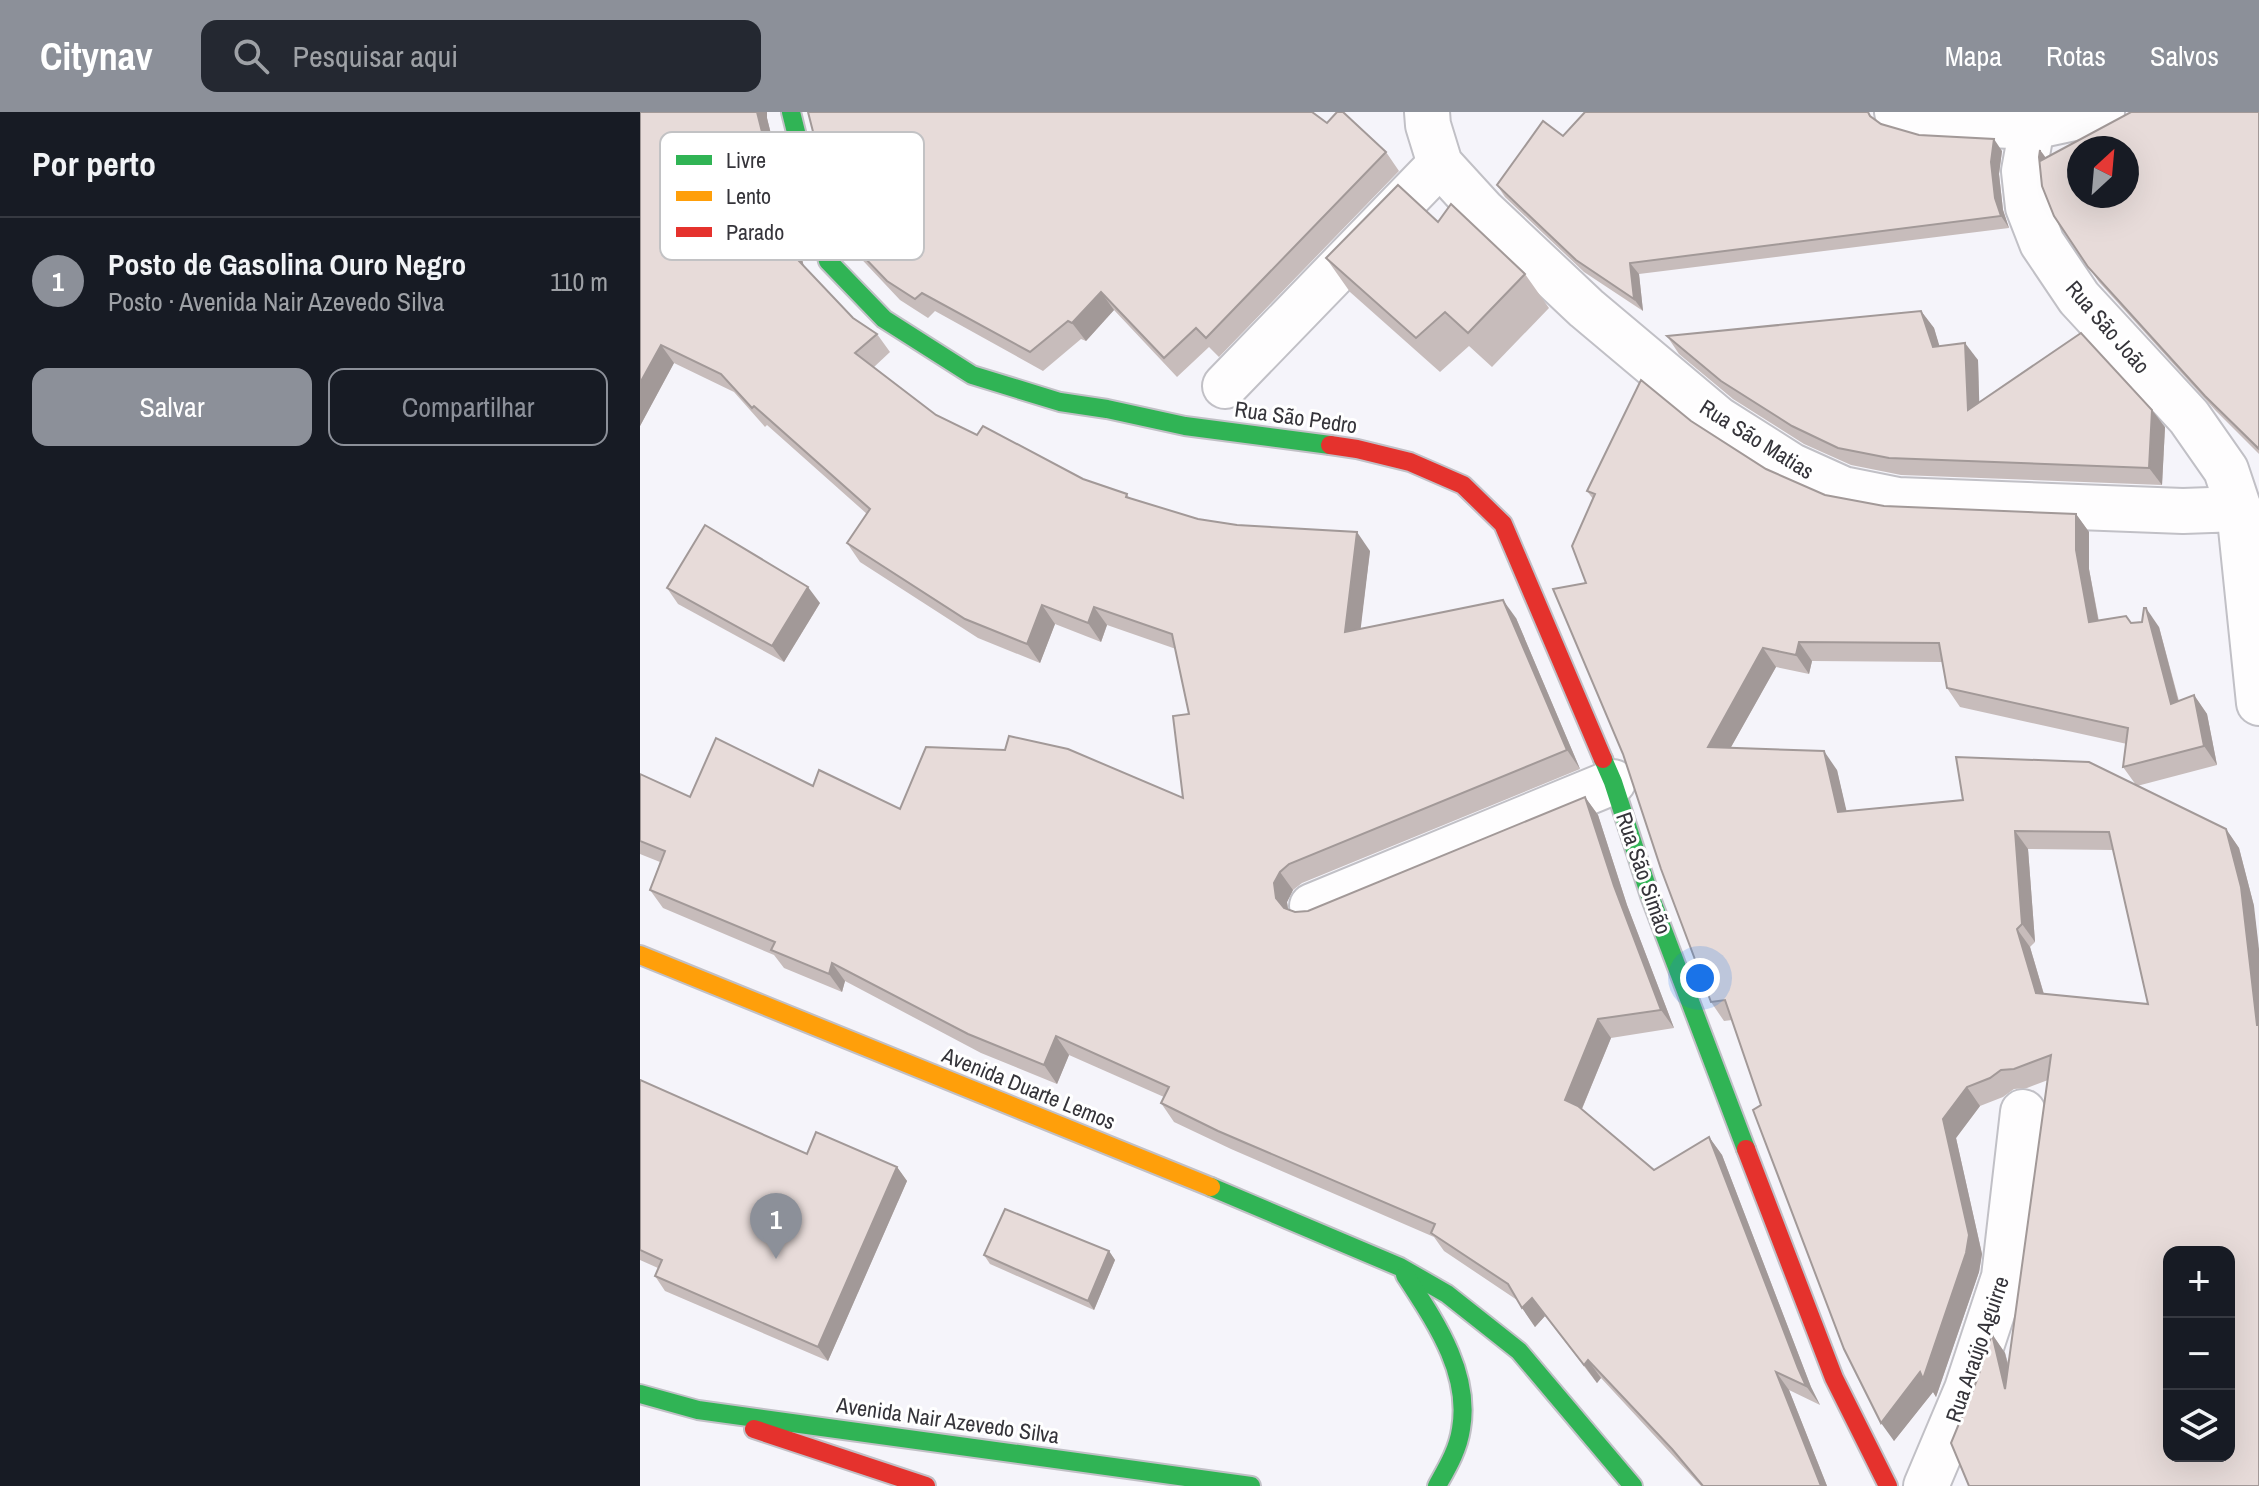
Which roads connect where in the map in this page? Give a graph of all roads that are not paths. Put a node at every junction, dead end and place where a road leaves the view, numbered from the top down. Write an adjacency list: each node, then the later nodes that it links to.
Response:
1 (791, 112): 6 (street, Rua São Pedro)
2 (1897, 112): 4 (street)
3 (2102, 112): 4 (street)
4 (2032, 127): 9 (street, Rua São João)
5 (1425, 128): 8 (street); 9 (street, Rua São Matias)
6 (796, 132)
7 (828, 260): 11 (street, Rua São Pedro)
8 (1225, 386)
9 (2239, 509): 10 (street, Rua São João)
10 (2259, 703)
11 (1613, 782): 12 (street, Rua São Simão); 22 (street, Rua São Simão)
12 (1312, 906)
13 (640, 955): 15 (street, Avenida Duarte Lemos)
14 (2023, 1112): 23 (street, Rua Araújo Aguirre)
15 (1400, 1267): 20 (street); 21 (street, Avenida Duarte Lemos)
16 (640, 1394): 17 (street, Avenida Nair Azevedo Silva)
17 (698, 1410): 18 (street); 19 (street, Avenida Nair Azevedo Silva)
18 (926, 1486)
19 (1251, 1486)
20 (1437, 1486)
21 (1633, 1486)
22 (1888, 1486)
23 (1926, 1486)

